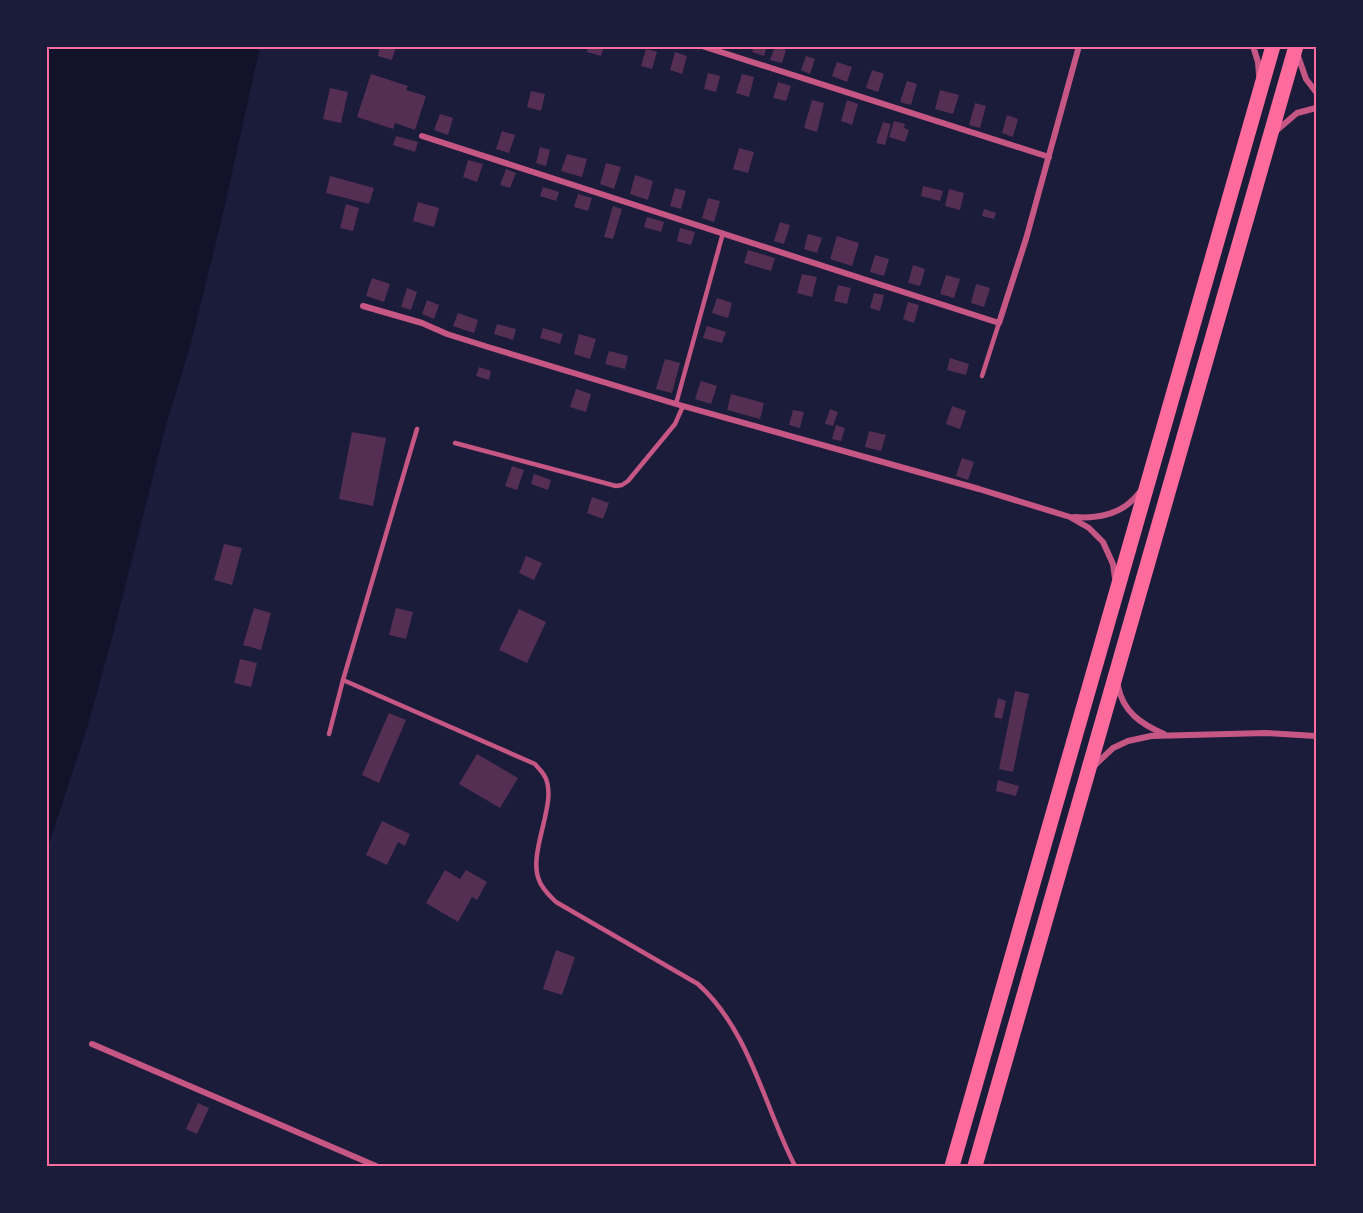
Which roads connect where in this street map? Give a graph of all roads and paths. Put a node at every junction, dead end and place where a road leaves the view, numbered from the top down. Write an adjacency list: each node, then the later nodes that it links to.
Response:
1 (702, 46): 11 (street)
2 (1079, 46): 11 (street)
3 (1253, 46): 6 (street)
4 (1273, 46): 6 (highway)
5 (1297, 46): 7 (street); 10 (highway)
6 (1261, 90): 20 (highway)
7 (1317, 92)
8 (1317, 108): 10 (street)
9 (422, 136): 12 (street)
10 (1269, 142): 23 (highway)
11 (1049, 157): 14 (street)
12 (723, 233): 14 (street); 16 (lane)
13 (363, 306): 16 (street)
14 (999, 323): 15 (lane)
15 (982, 376)
16 (676, 404): 17 (street)
17 (683, 406): 19 (lane); 21 (street)
18 (417, 429): 24 (lane)
19 (455, 443)
20 (1150, 474): 21 (street); 22 (highway)
21 (1070, 517): 22 (street)
22 (1115, 595): 32 (highway)
23 (1117, 671): 26 (street); 28 (highway)
24 (343, 680): 25 (lane); 31 (lane)
25 (328, 734)
26 (1165, 734): 27 (street); 28 (street)
27 (1317, 736)
28 (1089, 772): 33 (highway)
29 (92, 1044): 30 (street)
30 (376, 1167)
31 (795, 1167)
32 (952, 1167)
33 (975, 1167)

